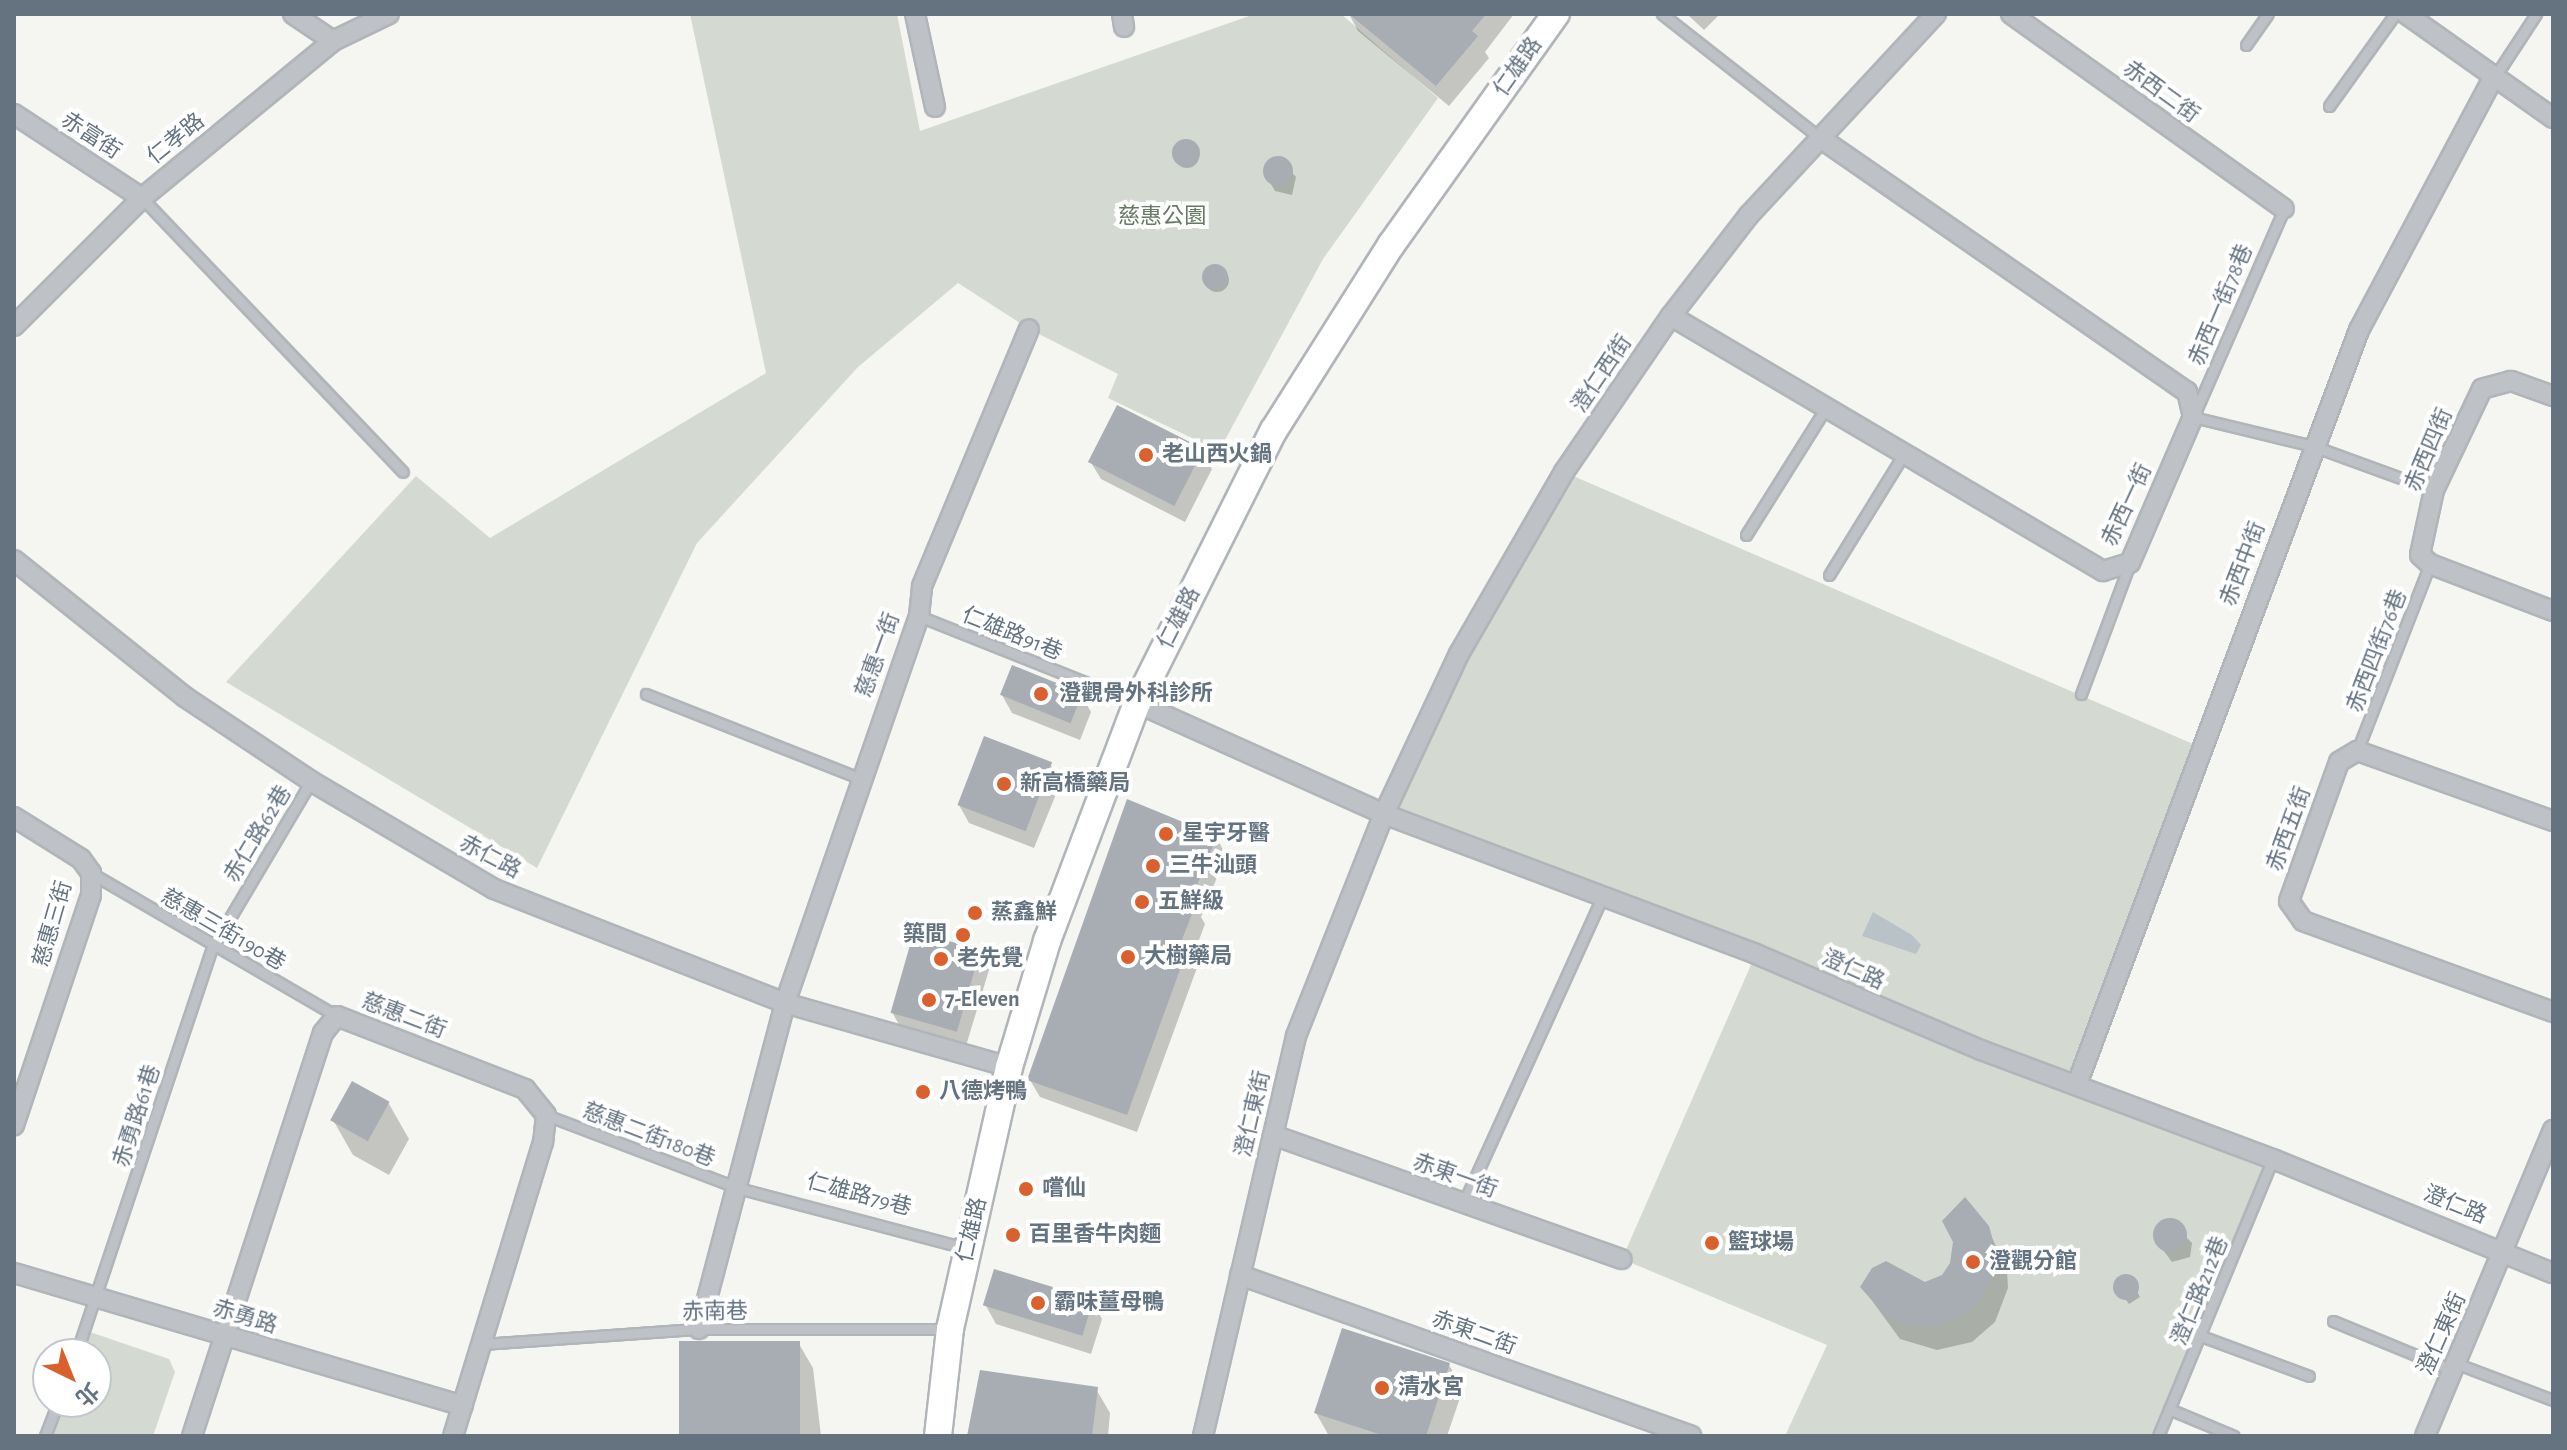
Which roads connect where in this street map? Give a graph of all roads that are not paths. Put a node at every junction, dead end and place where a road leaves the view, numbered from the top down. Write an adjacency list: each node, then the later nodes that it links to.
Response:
1 (293, 14): 12 (street)
2 (389, 14): 12 (street, 仁孝路)
3 (915, 14): 16 (street)
4 (1556, 14): 41 (street, 仁雄路)
5 (1662, 14): 19 (lane)
6 (1936, 14): 19 (street, 澄仁西街)
7 (2011, 14): 21 (street, 赤西二街)
8 (2268, 14): 13 (lane)
9 (2395, 14): 15 (lane)
10 (2406, 14): 14 (street)
11 (2536, 14): 14 (lane)
12 (333, 41): 20 (street, 仁孝路)
13 (2246, 45)
14 (2493, 78): 18 (street); 28 (street, 赤西中街)
15 (2329, 106)
16 (935, 107)
17 (14, 114): 20 (street, 赤富街)
18 (2553, 118)
19 (1820, 138): 22 (street, 澄仁西街); 27 (street)
20 (142, 198): 23 (street, 仁孝路); 30 (lane)
21 (2284, 209): 27 (lane, 赤西一街78巷)
22 (1671, 316): 26 (street, 赤西一街); 45 (street, 澄仁西街)
23 (14, 326)
24 (1029, 329): 38 (street, 慈惠一街)
25 (2553, 396): 31 (street, 赤西四街)
26 (1825, 409): 29 (street, 赤西一街); 32 (lane)
27 (2193, 417): 28 (lane); 34 (street, 赤西一街)
28 (2313, 446): 31 (lane); 55 (street, 赤西中街)
29 (1903, 455): 34 (street, 赤西一街); 36 (lane)
30 (403, 472)
31 (2434, 490): 35 (street, 赤西四街)
32 (1746, 535)
33 (14, 560): 44 (street, 赤仁路)
34 (2130, 563): 40 (lane)
35 (2430, 564): 37 (street); 42 (lane, 赤西四街76巷)
36 (1829, 575)
37 (2553, 611)
38 (919, 616): 41 (lane, 仁雄路91巷); 43 (street, 慈惠一街)
39 (646, 694): 43 (lane)
40 (2081, 694)
41 (1137, 703): 45 (street, 澄仁路); 54 (street, 仁雄路)
42 (2357, 751): 47 (street); 52 (street, 赤西五街)
43 (859, 778): 51 (street, 慈惠一街)
44 (311, 781): 50 (lane, 赤仁路62巷); 51 (street, 赤仁路)
45 (1384, 814): 49 (street, 澄仁路); 59 (street, 澄仁東街)
46 (14, 817): 48 (street, 慈惠三街)
47 (2553, 821)
48 (91, 873): 50 (lane, 慈惠三街190巷); 57 (street, 慈惠三街)
49 (1602, 898): 55 (street, 澄仁路); 62 (lane)
50 (212, 948): 53 (lane, 慈惠三街190巷); 69 (lane, 赤勇路61巷)
51 (785, 1003): 54 (street, 赤仁路); 61 (street)
52 (2553, 1012)
53 (337, 1016): 56 (street, 慈惠二街); 73 (street, 慈惠二街)
54 (1009, 1067): 63 (street, 仁雄路)
55 (2077, 1084): 60 (street, 澄仁路)
56 (546, 1115): 61 (lane, 慈惠二街180巷); 76 (street)
57 (14, 1125)
58 (2553, 1130): 64 (street)
59 (1273, 1135): 62 (street, 赤東一街); 68 (street, 澄仁東街)
60 (2273, 1159): 64 (street, 澄仁路); 74 (lane, 澄仁路212巷)
61 (738, 1188): 63 (lane, 仁雄路79巷); 71 (street)
62 (1463, 1204): 65 (street, 赤東一街)
63 (968, 1249): 72 (street, 仁雄路)
64 (2503, 1250): 67 (street, 澄仁路); 77 (street, 澄仁東街)
65 (1622, 1259)
66 (14, 1273): 69 (street, 赤勇路)
67 (2553, 1273)
68 (1240, 1275): 85 (street, 澄仁東街); 86 (street, 赤東二街)
69 (97, 1296): 73 (street, 赤勇路); 75 (lane, 赤勇路61巷)
70 (2333, 1321): 77 (lane)
71 (699, 1329): 72 (lane, 赤南巷); 76 (lane, 赤南巷)
72 (950, 1329): 84 (street, 仁雄路)
73 (223, 1336): 80 (street, 赤勇路); 82 (street, 慈惠二街)
74 (2201, 1336): 78 (lane); 81 (lane, 澄仁路212巷)
75 (82, 1338)
76 (482, 1344): 80 (street)
77 (2454, 1366): 79 (lane); 89 (street, 澄仁東街)
78 (2309, 1376)
79 (2553, 1400)
80 (463, 1406): 83 (street)
81 (2169, 1409): 87 (lane, 澄仁路212巷); 88 (lane)
82 (192, 1436)
83 (453, 1436)
84 (938, 1436)
85 (1203, 1436)
86 (1691, 1436)
87 (2158, 1436)
88 (2234, 1436)
89 (2425, 1436)

